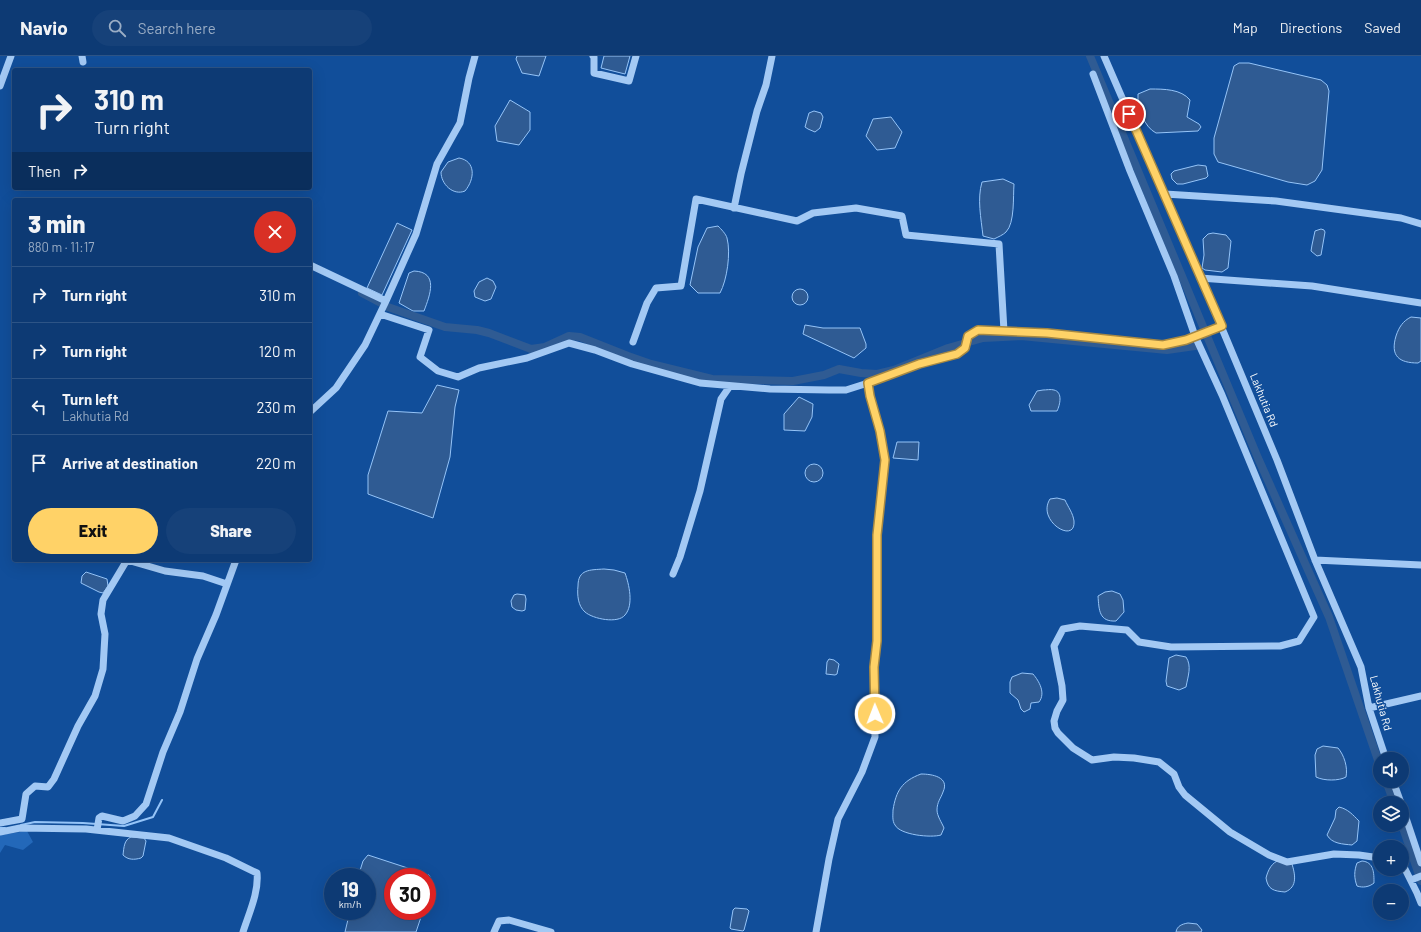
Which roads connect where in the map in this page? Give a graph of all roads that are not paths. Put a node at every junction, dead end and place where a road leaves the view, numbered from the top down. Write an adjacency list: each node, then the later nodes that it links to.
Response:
1 (11, 56): 8 (street)
2 (475, 56): 14 (street)
3 (593, 56): 4 (street)
4 (636, 56)
5 (772, 56): 10 (street)
6 (1104, 56): 9 (street, Lakhutia Rd)
7 (1093, 74): 19 (street)
8 (0, 86)
9 (1165, 194): 11 (street); 13 (street, Lakhutia Rd)
10 (734, 208): 18 (street); 20 (street)
11 (1421, 224)
12 (312, 266): 14 (street)
13 (1200, 278): 15 (street); 17 (street, Lakhutia Rd)
14 (386, 301): 16 (street)
15 (1421, 303)
16 (380, 314): 22 (street); 23 (street)
17 (1222, 326): 19 (street); 24 (street, Lakhutia Rd)
18 (1004, 331): 19 (street); 21 (street)
19 (1195, 336): 38 (street)
20 (632, 342)
21 (868, 383): 22 (street); 47 (street)
22 (730, 386): 29 (street)
23 (312, 410)
24 (1315, 560): 28 (street); 32 (street, Lakhutia Rd)
25 (126, 562): 34 (street)
26 (134, 562): 30 (street)
27 (235, 562): 30 (street)
28 (1421, 565)
29 (673, 574)
30 (227, 584): 36 (street)
31 (1421, 696): 32 (street)
32 (1369, 708): 33 (street, Lakhutia Rd)
33 (1384, 752)
34 (0, 823)
35 (1409, 827): 39 (street)
36 (97, 830): 37 (street); 44 (street)
37 (0, 832)
38 (1373, 857)
39 (1421, 863)
40 (1409, 876): 42 (street)
41 (1421, 876): 42 (street)
42 (1411, 880): 43 (street)
43 (1421, 903)
44 (243, 932)
45 (494, 932): 46 (street)
46 (551, 932)
47 (816, 932)

